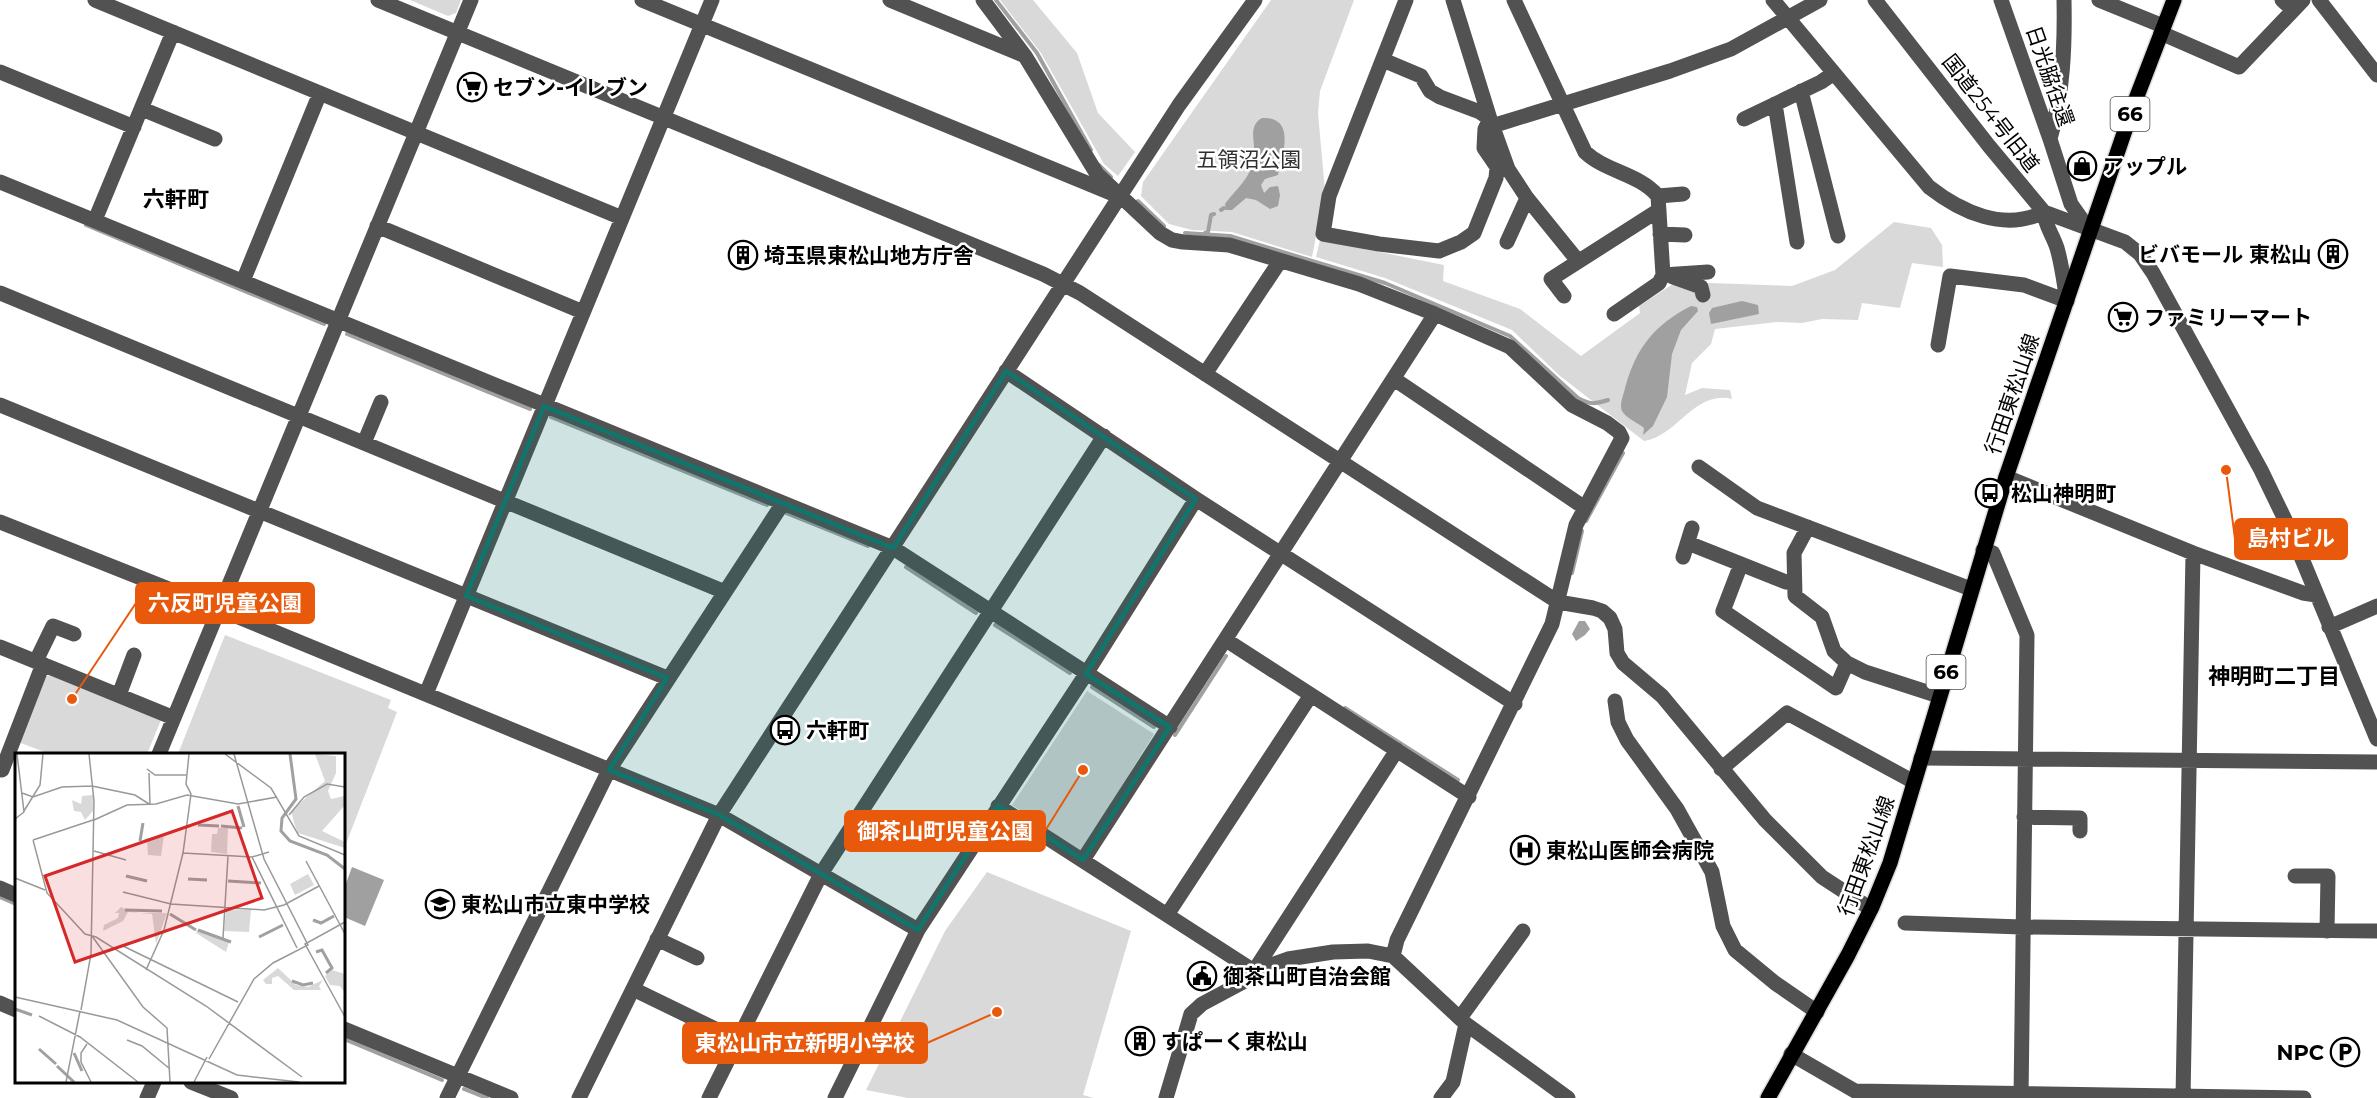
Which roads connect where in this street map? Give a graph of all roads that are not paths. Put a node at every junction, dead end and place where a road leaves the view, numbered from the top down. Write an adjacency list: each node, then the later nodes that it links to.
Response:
1 (95, 0): 21 (street)
2 (378, 0): 27 (street)
3 (471, 0): 27 (street)
4 (642, 0): 24 (street)
5 (711, 0): 24 (street)
6 (890, 0): 28 (street)
7 (983, 0): 28 (street)
8 (1255, 0): 47 (street)
9 (1406, 0): 29 (street)
10 (1453, 0): 40 (street)
11 (1514, 0): 35 (street)
12 (1773, 0): 23 (street)
13 (1820, 0): 23 (street)
14 (1875, 0): 50 (street, 国道254号旧道)
15 (2001, 0): 44 (street, 日光脇往還)
16 (2064, 0): 44 (street)
17 (2098, 0): 25 (street)
18 (2174, 0): 25 (main road, 行田東松山線 / 66)
19 (2282, 0): 22 (street)
20 (2319, 0): 32 (street)
21 (121, 5): 26 (street)
22 (2298, 5): 25 (street)
23 (1790, 18): 31 (street); 35 (street)
24 (701, 25): 38 (street); 47 (street)
25 (2162, 29): 54 (main road, 行田東松山線 / 66)
26 (173, 32): 34 (street); 37 (street)
27 (457, 33): 38 (street); 42 (street)
28 (1025, 56): 47 (street)
29 (1383, 60): 40 (street); 40 (street)
30 (0, 72): 41 (street)
31 (1834, 73): 33 (street); 50 (street)
32 (2377, 75)
33 (1801, 91): 36 (street); 57 (street)
34 (320, 93): 42 (street); 64 (street)
35 (1562, 103): 40 (street); 49 (street)
36 (1775, 104): 39 (street); 59 (street)
37 (142, 109): 41 (street); 43 (street)
38 (663, 117): 51 (street); 65 (street)
39 (1744, 119)
40 (1491, 122): 48 (street)
41 (134, 127): 52 (street)
42 (416, 132): 51 (street); 53 (street)
43 (215, 139)
44 (2050, 139): 54 (street, 日光脇往還)
45 (0, 182): 52 (street)
46 (1683, 195): 49 (street)
47 (1119, 197): 60 (street); 65 (street)
48 (1527, 198): 58 (street); 61 (street)
49 (1659, 203): 55 (street); 61 (street)
50 (2044, 212): 54 (street, 国道254号旧道); 69 (street)
51 (622, 218): 70 (street)
52 (96, 220): 64 (street)
53 (377, 226): 70 (street); 73 (street)
54 (2091, 230): 69 (main road, 行田東松山線 / 66); 103 (street, 国道254号旧道)
55 (1660, 234): 56 (street); 63 (street)
56 (1685, 235)
57 (1838, 236)
58 (1507, 242)
59 (1797, 242)
60 (1280, 261): 71 (street); 76 (street)
61 (1578, 261): 68 (street)
62 (1708, 272): 63 (street)
63 (1665, 275): 67 (street); 72 (street)
64 (243, 281): 73 (street)
65 (1064, 283): 75 (street); 76 (street)
66 (0, 293): 81 (street)
67 (1703, 295)
68 (1564, 296)
69 (2067, 301): 74 (street); 86 (main road, 行田東松山線 / 66)
70 (583, 312): 80 (street)
71 (1435, 314): 77 (street); 90 (street)
72 (1614, 314)
73 (339, 320): 80 (street); 81 (street)
74 (1938, 345)
75 (1006, 371): 82 (street); 95 (street)
76 (1205, 374): 84 (street)
77 (1394, 379): 84 (street); 90 (street)
78 (381, 402): 83 (street)
79 (0, 405): 91 (street)
80 (544, 406): 88 (street); 89 (street)
81 (299, 416): 83 (street); 91 (street)
82 (1104, 436): 87 (street); 108 (street)
83 (364, 443): 88 (street)
84 (1341, 462): 97 (street); 105 (street)
85 (1699, 467): 93 (street)
86 (2006, 477): 96 (main road, 行田東松山線 / 66); 98 (street)
87 (1196, 499): 97 (street); 116 (street)
88 (505, 501): 102 (street); 104 (street)
89 (783, 504): 95 (street); 102 (street)
90 (1585, 508): 105 (street)
91 (260, 511): 104 (street); 107 (street)
92 (0, 522): 107 (street)
93 (1808, 527): 100 (street); 101 (street)
94 (1688, 543): 99 (street)
95 (892, 548): 108 (street); 139 (street)
96 (1983, 550): 101 (main road, 行田東松山線 / 66); 130 (street)
97 (1282, 553): 111 (street); 123 (street)
98 (2193, 553): 103 (street); 131 (street)
99 (1741, 564): 100 (street); 115 (street)
100 (1794, 583): 115 (street)
101 (1971, 589): 121 (main road, 行田東松山線 / 66)
102 (724, 592): 117 (street)
103 (2316, 595): 109 (street, 国道254号旧道)
104 (466, 596): 117 (street); 118 (street)
105 (1558, 602): 123 (street); 133 (street)
106 (2377, 606): 109 (street)
107 (219, 609): 118 (street); 124 (street)
108 (992, 611): 116 (street); 143 (street)
109 (2329, 627): 126 (street, 国道254号旧道)
110 (74, 634): 114 (street)
111 (1226, 640): 120 (street); 125 (street)
112 (0, 647): 114 (street)
113 (134, 655): 119 (street)
114 (40, 663): 119 (street); 135 (street)
115 (1847, 663): 121 (street)
116 (1086, 674): 125 (street); 138 (street)
117 (668, 678): 134 (street)
118 (426, 694): 134 (street)
119 (118, 695): 124 (street)
120 (1311, 695): 127 (street); 148 (street)
121 (1939, 696): 129 (main road, 行田東松山線 / 66)
122 (1615, 701): 163 (street)
123 (1515, 704): 137 (street)
124 (174, 718): 128 (street)
125 (1170, 727): 142 (street)
126 (2377, 739)
127 (1397, 750): 137 (street); 159 (street)
128 (159, 753)
129 (1921, 758): 130 (street); 136 (main road, 行田東松山線 / 66)
130 (2025, 759): 131 (street); 140 (street)
131 (2189, 762): 132 (street); 151 (street)
132 (2377, 762)
133 (1721, 769): 136 (street); 147 (street)
134 (609, 770): 139 (street); 168 (street)
135 (6, 771)
136 (1914, 782): 147 (main road, 行田東松山線 / 66)
137 (1469, 797): 157 (street)
138 (999, 806): 142 (street); 152 (street)
139 (719, 815): 143 (street); 156 (street)
140 (2024, 817): 141 (street); 150 (street)
141 (2080, 831)
142 (1083, 860): 148 (street)
143 (821, 874): 152 (street); 166 (street)
144 (2295, 876): 154 (street)
145 (0, 888): 146 (street)
146 (15, 895)
147 (1871, 909): 163 (main road, 行田東松山線 / 66)
148 (1167, 915): 159 (street)
149 (1905, 923): 150 (street)
150 (2022, 927): 151 (street); 172 (street)
151 (2185, 928): 154 (street); 173 (street)
152 (918, 930): 180 (street)
153 (1523, 931): 164 (street)
154 (2327, 931): 155 (street)
155 (2377, 931)
156 (657, 939): 158 (street); 160 (street)
157 (1393, 956): 159 (street); 164 (street)
158 (697, 958)
159 (1254, 971): 181 (street)
160 (633, 989): 166 (street); 178 (street)
161 (0, 1003): 162 (street)
162 (15, 1010)
163 (1817, 1011): 167 (main road, 行田東松山線 / 66)
164 (1463, 1021): 182 (street); 183 (street)
165 (345, 1029): 168 (street)
166 (738, 1040): 179 (street)
167 (1791, 1054): 171 (street); 184 (main road, 行田東松山線 / 66)
168 (458, 1076): 176 (street); 177 (street)
169 (154, 1083): 174 (street)
170 (194, 1083): 175 (street)
171 (1855, 1095): 172 (street)
172 (2021, 1096): 173 (street)
173 (2183, 1097): 185 (street)
174 (147, 1098)
175 (231, 1098)
176 (447, 1098)
177 (511, 1098)
178 (579, 1098)
179 (709, 1098)
180 (835, 1098)
181 (1166, 1098)
182 (1441, 1098)
183 (1568, 1098)
184 (1768, 1098)
185 (2304, 1098)

